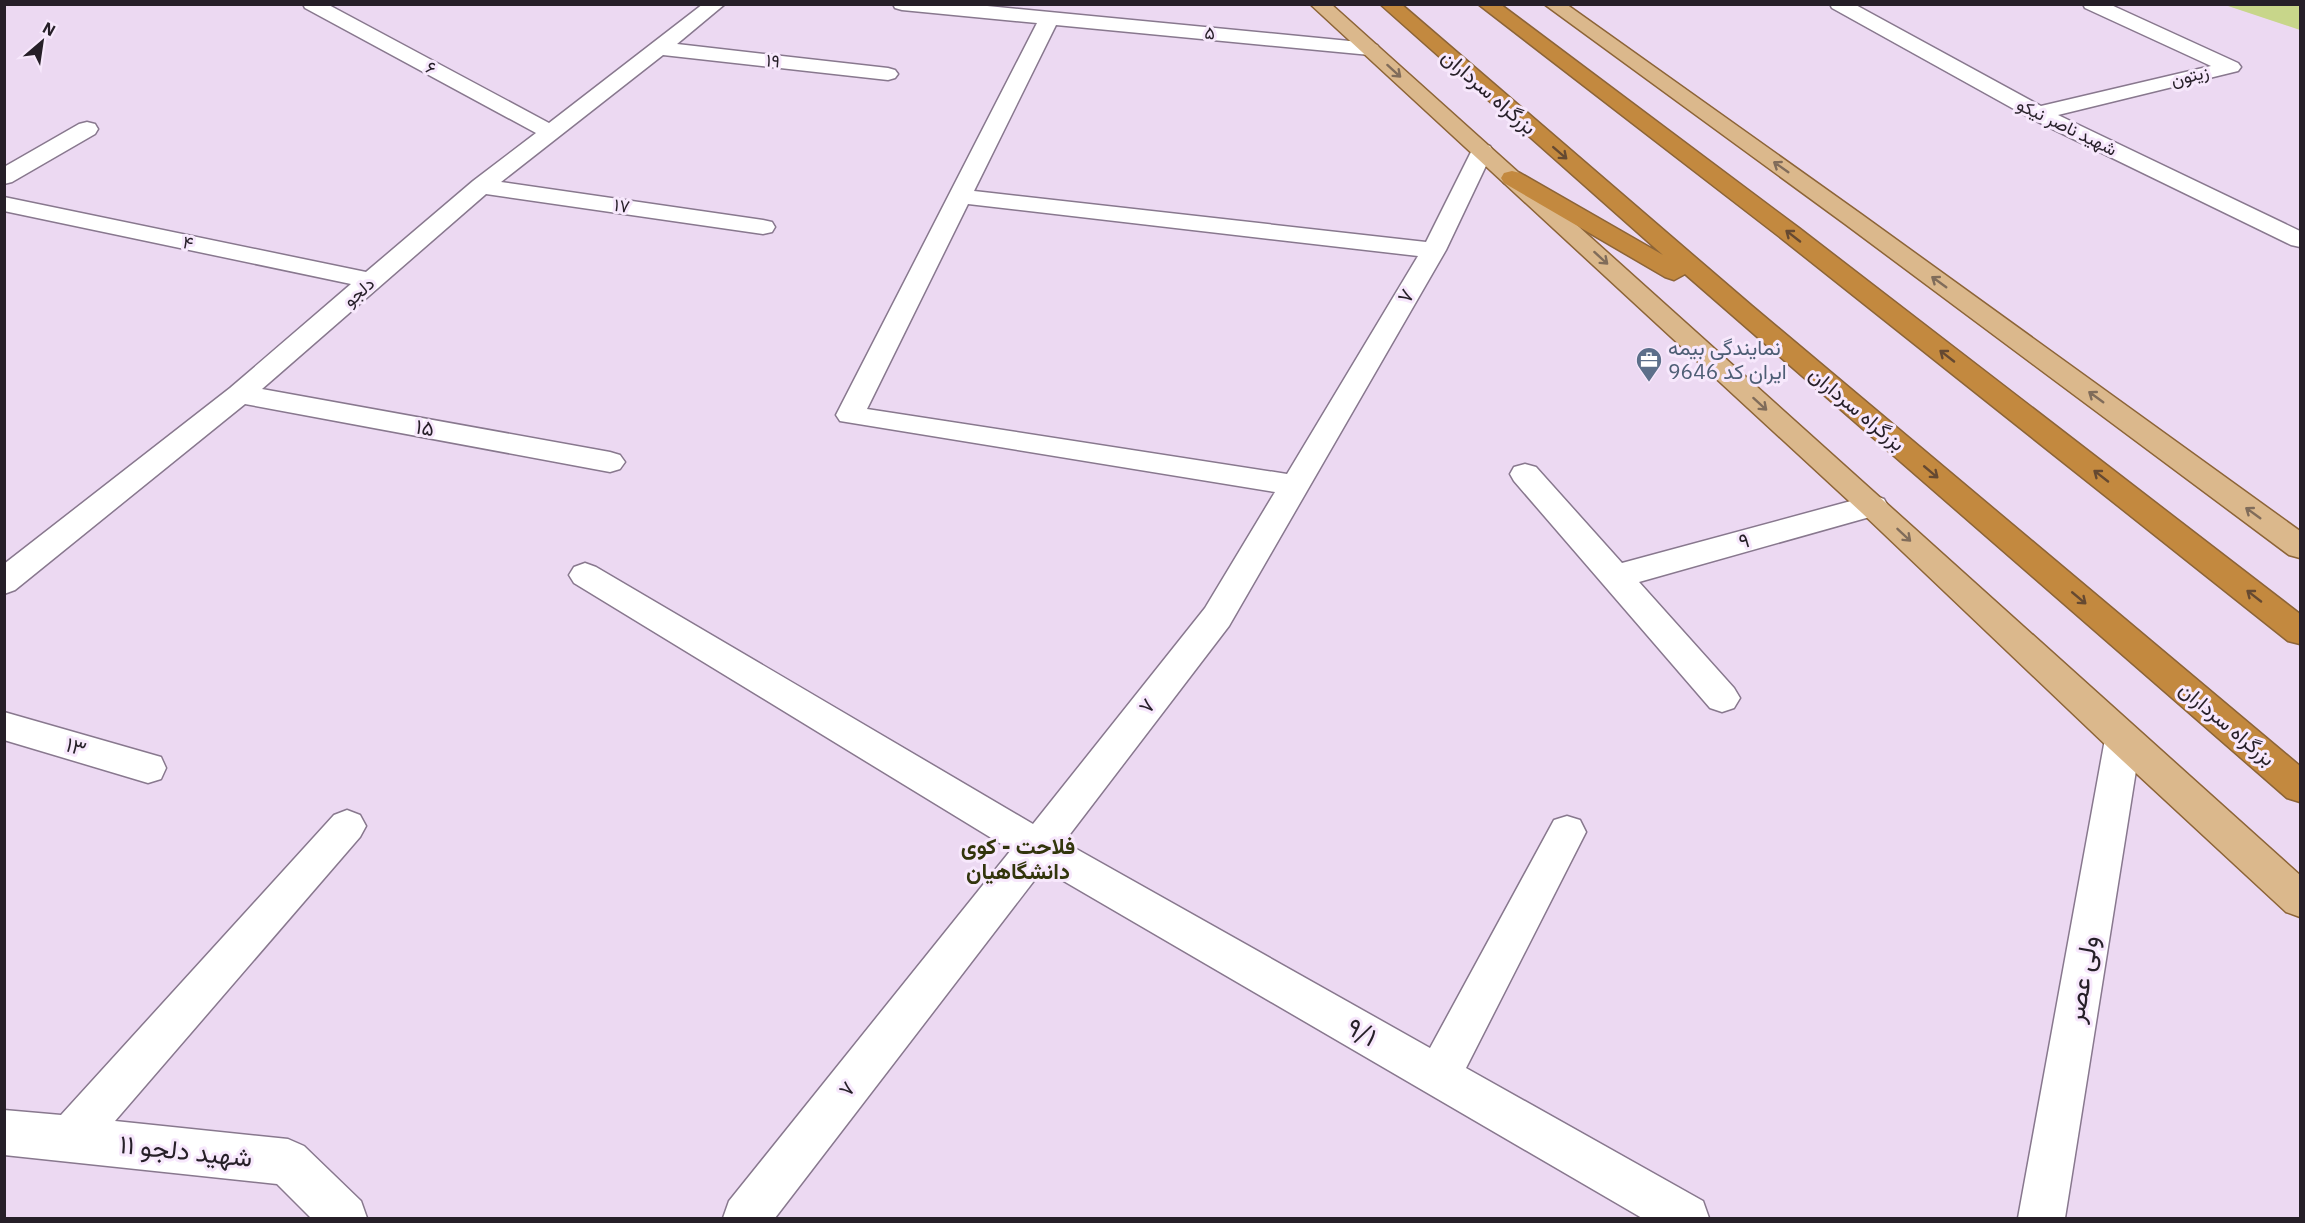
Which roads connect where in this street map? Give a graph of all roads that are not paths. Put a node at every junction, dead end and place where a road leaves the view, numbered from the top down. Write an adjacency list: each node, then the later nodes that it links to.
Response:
1 (312, 4): 16 (street, ۶)
2 (716, 4): 11 (street, دلجو)
3 (902, 4): 10 (street, ۵)
4 (1319, 4): 12 (main road)
5 (1389, 4): 27 (highway, بزرگراه سرداران, one-way to 27)
6 (1487, 4): 37 (highway, one-way to 6)
7 (1553, 4): 33 (main road, one-way to 7)
8 (1839, 4): 14 (street, شهید ناصر نیکو)
9 (2092, 4): 14 (street, زیتون)
10 (1050, 17): 12 (street, ۵); 21 (street)
11 (658, 48): 13 (street, ۱۹); 16 (street, دلجو)
12 (1370, 49): 17 (main road, one-way to 17)
13 (888, 74)
14 (2038, 113): 24 (street, شهید ناصر نیکو)
15 (87, 129): 18 (street)
16 (550, 132): 20 (street, دلجو)
17 (1482, 151): 19 (main road); 25 (street, ۷)
18 (4, 177)
19 (1512, 178): 27 (highway); 32 (main road, one-way to 32)
20 (481, 186): 23 (street, ۱۷); 26 (street, دلجو)
21 (960, 196): 25 (street); 31 (street)
22 (4, 204): 26 (street, ۴)
23 (763, 227)
24 (2301, 240)
25 (1434, 250): 31 (street, ۷)
26 (371, 282): 28 (street, دلجو)
27 (1743, 312): 42 (highway, بزرگراه سرداران, one-way to 42)
28 (240, 394): 29 (street, ۱۵); 36 (street, دلجو)
29 (610, 462)
30 (1525, 474): 35 (street)
31 (1294, 485): 45 (street, ۷)
32 (1873, 506): 35 (street, ۹); 40 (main road, one-way to 40)
33 (2301, 547)
34 (585, 575): 45 (street, ۹/۱)
35 (1615, 577): 38 (street)
36 (4, 582)
37 (2301, 632)
38 (1722, 698)
39 (4, 726): 41 (street, ۱۳)
40 (2122, 739): 46 (main road); 53 (street, ولی عصر)
41 (148, 768)
42 (2301, 787)
43 (347, 826): 49 (street)
44 (1567, 832): 47 (street)
45 (1038, 846): 47 (street, ۹/۱); 51 (street, ۷)
46 (2301, 899)
47 (1439, 1076): 52 (street, ۹/۱)
48 (4, 1132): 49 (street, شهید دلجو ۱۱)
49 (70, 1139): 50 (street, شهید دلجو ۱۱)
50 (344, 1218)
51 (746, 1218)
52 (1686, 1218)
53 (2041, 1218)

